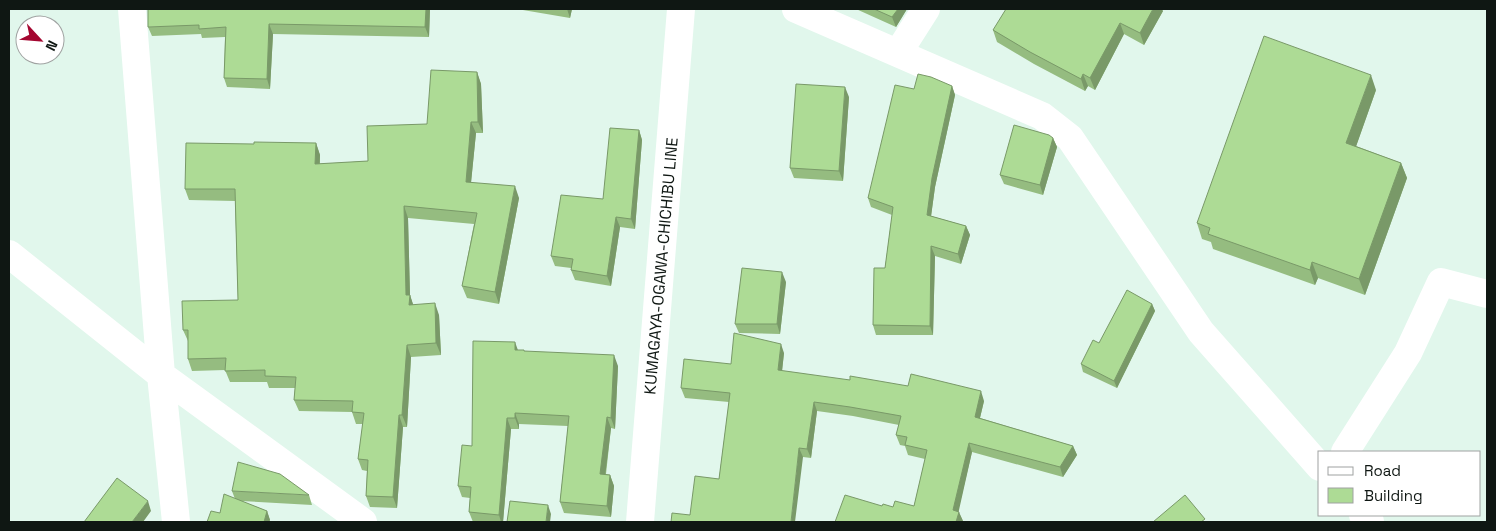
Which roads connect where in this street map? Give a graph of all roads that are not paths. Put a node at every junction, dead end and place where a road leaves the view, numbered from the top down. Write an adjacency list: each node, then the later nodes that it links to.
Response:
1 (132, 9): 8 (street)
2 (681, 9): 13 (street, KUMAGAYA-OGAWA-CHICHIBU LINE)
3 (796, 9): 5 (street)
4 (926, 9): 5 (street)
5 (898, 53): 10 (street)
6 (9, 254): 8 (street)
7 (1487, 294): 9 (street)
8 (161, 375): 11 (street); 12 (street)
9 (1346, 451)
10 (1318, 465)
11 (176, 522)
12 (362, 522)
13 (640, 522)

